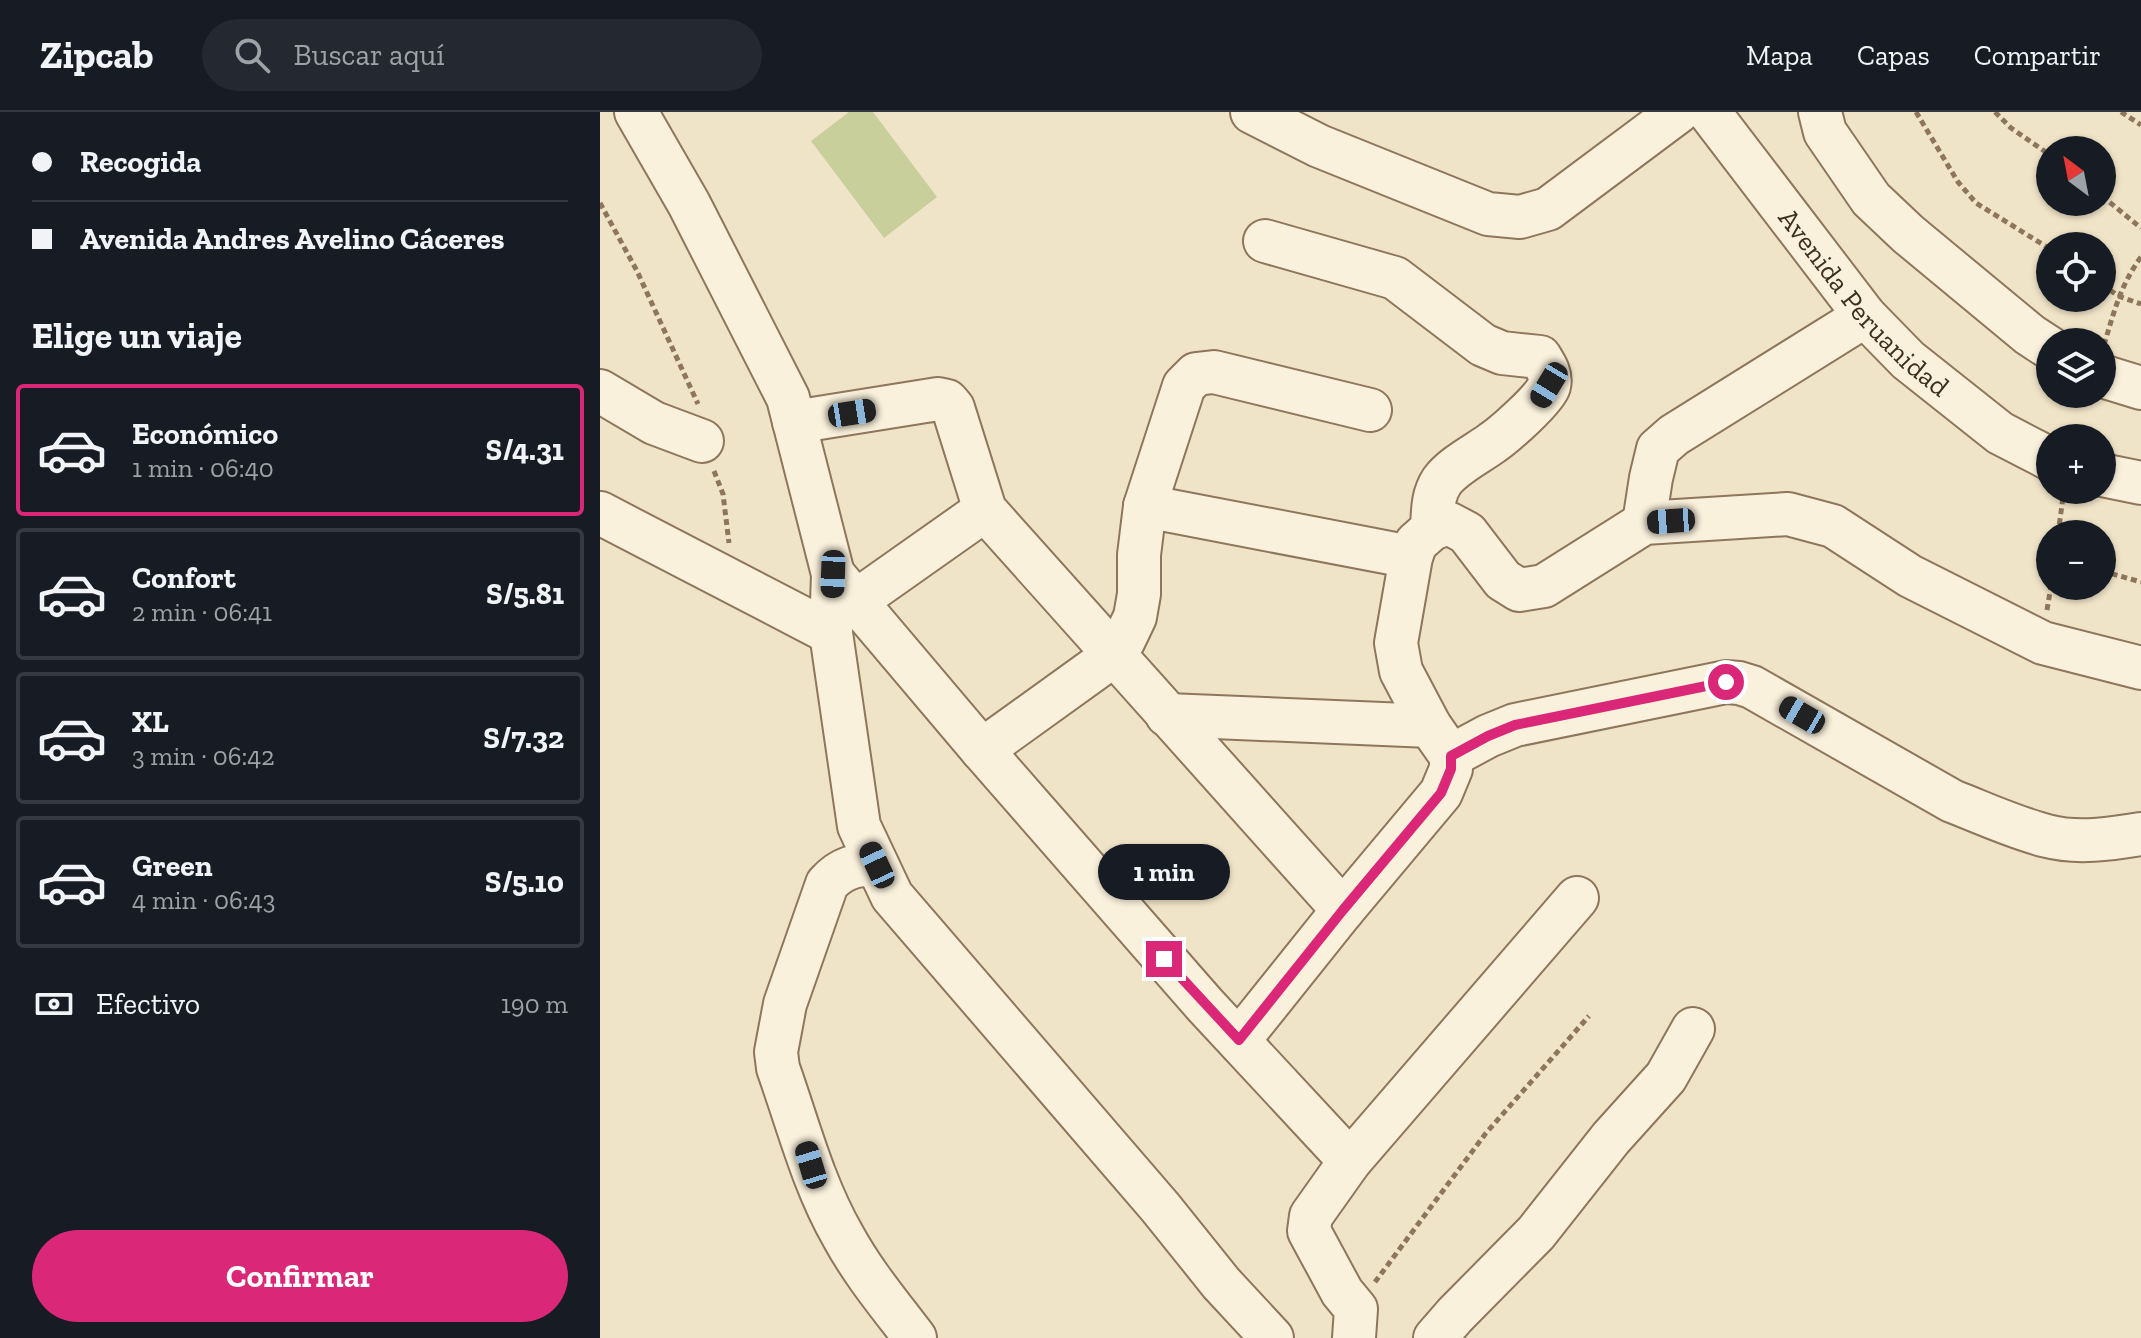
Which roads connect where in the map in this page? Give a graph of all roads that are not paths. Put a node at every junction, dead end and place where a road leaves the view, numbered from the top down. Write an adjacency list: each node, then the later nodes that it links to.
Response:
1 (636, 112): 13 (street)
2 (1252, 112): 3 (street)
3 (1678, 112)
4 (1709, 112): 7 (street, Avenida Peruanidad)
5 (1820, 112): 8 (street)
6 (1265, 241): 22 (street)
7 (1865, 316): 15 (street, Avenida Peruanidad); 21 (street)
8 (2036, 339)
9 (2116, 380): 10 (street)
10 (2141, 388)
11 (600, 391): 14 (street)
12 (1370, 410): 18 (street)
13 (794, 422): 19 (street); 23 (street)
14 (702, 441)
15 (2036, 452)
16 (2116, 478): 17 (street)
17 (2141, 483)
18 (1145, 506): 22 (street); 24 (street)
19 (985, 510): 23 (street); 24 (street)
20 (600, 513): 23 (street)
21 (1644, 523): 22 (street); 25 (street)
22 (1421, 543): 27 (street)
23 (840, 603): 28 (street); 30 (street)
24 (1114, 655): 26 (street); 28 (street)
25 (2141, 668)
26 (1167, 715): 27 (street); 32 (street)
27 (1440, 741): 29 (street); 32 (street)
28 (982, 750): 34 (street)
29 (2141, 834)
30 (877, 865): 37 (street); 38 (street)
31 (1577, 898): 35 (street)
32 (1343, 910): 34 (street)
33 (1693, 1029): 39 (street)
34 (1239, 1040): 35 (street)
35 (1350, 1161): 36 (street)
36 (1355, 1324)
37 (915, 1338)
38 (1272, 1338)
39 (1435, 1338)

